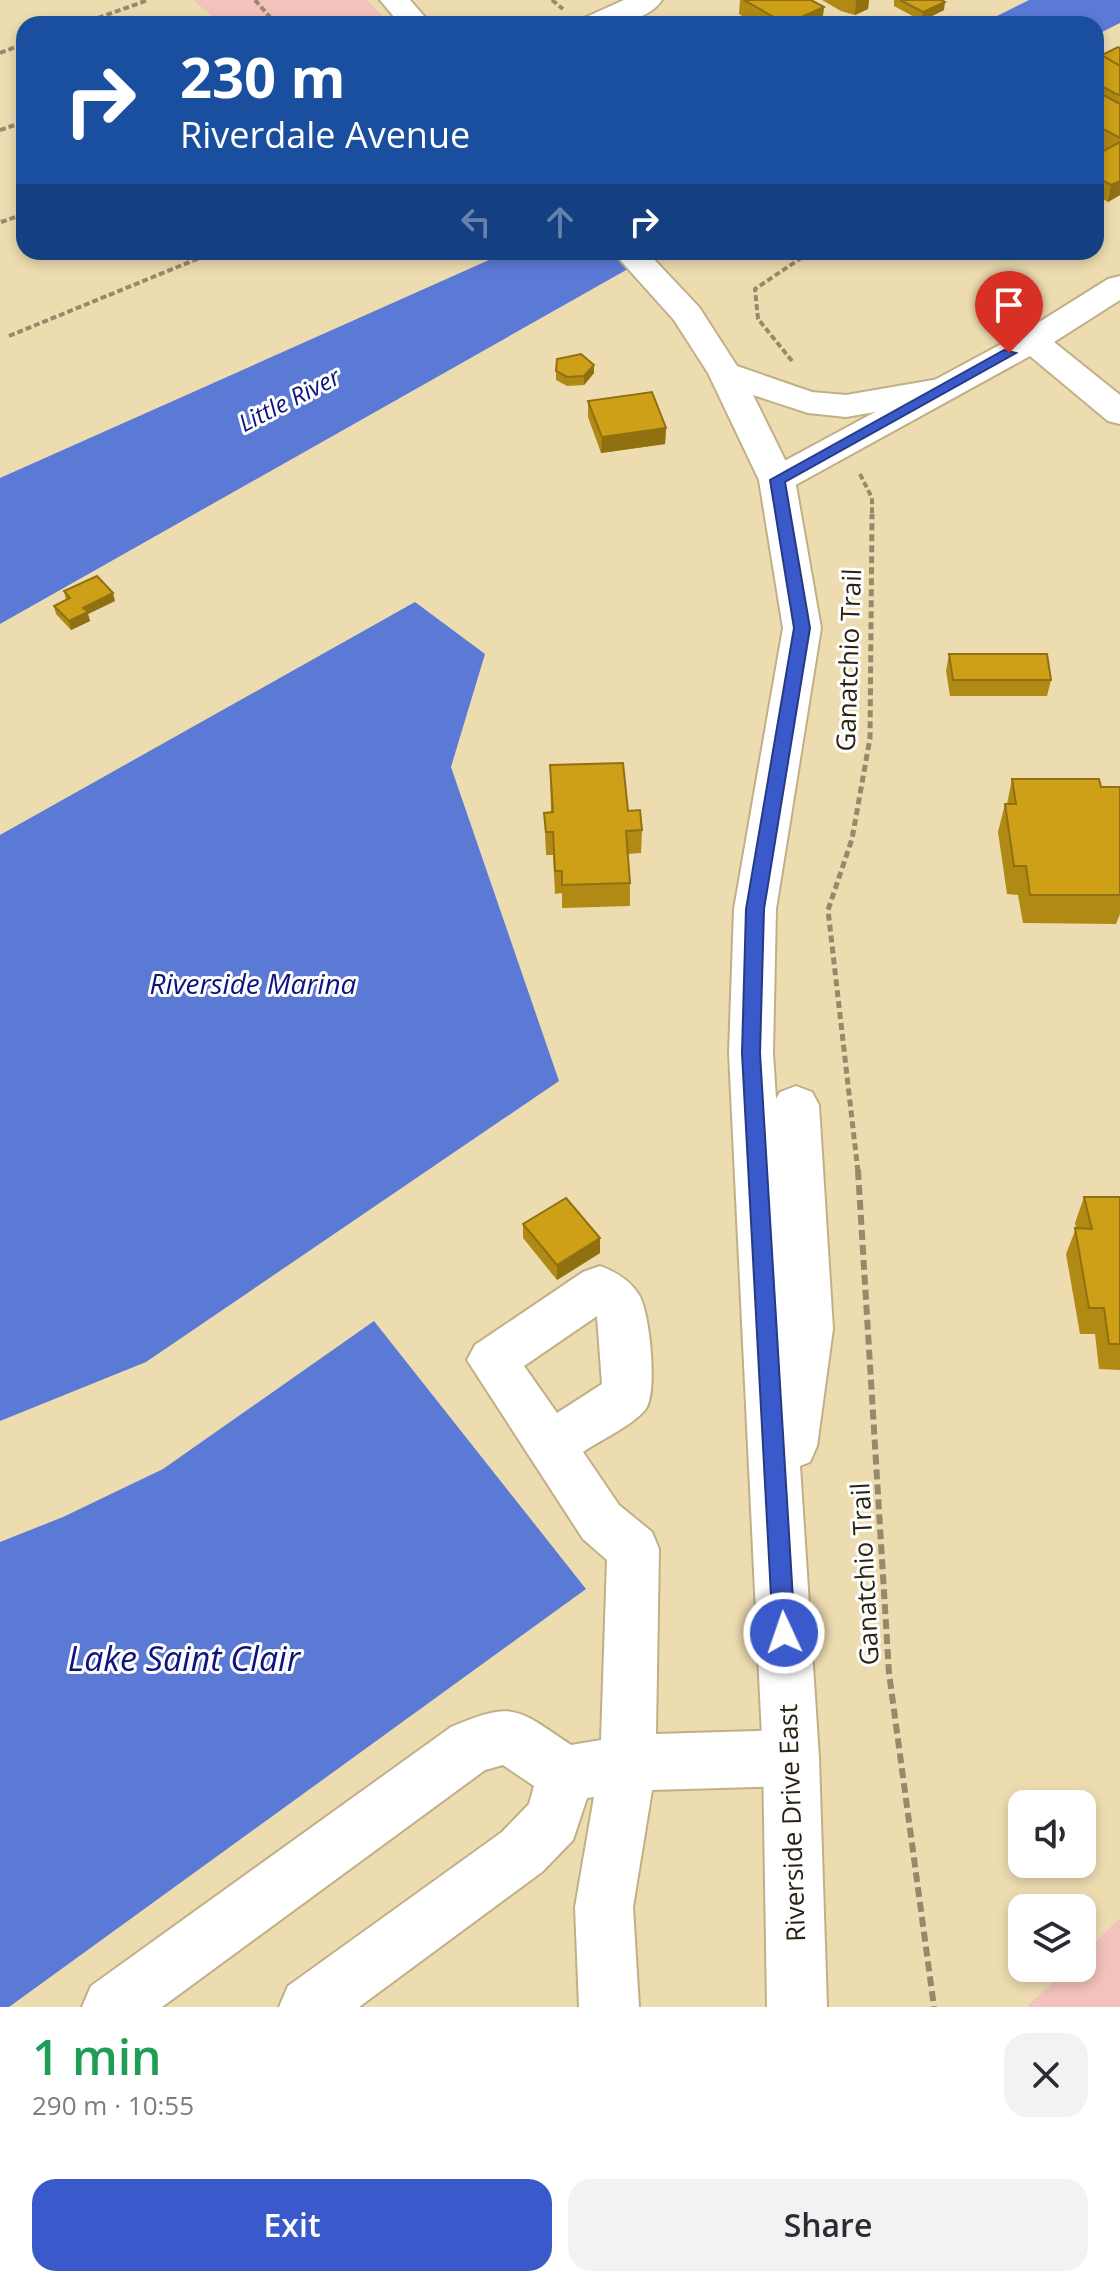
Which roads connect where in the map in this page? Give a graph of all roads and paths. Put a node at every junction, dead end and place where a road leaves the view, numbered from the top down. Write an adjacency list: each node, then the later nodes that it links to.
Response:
1 (148, 0): 5 (path)
2 (255, 0): 6 (path)
3 (394, 0): 7 (main road)
4 (648, 0): 8 (main road)
5 (103, 16)
6 (269, 16)
7 (409, 16)
8 (612, 16)
9 (194, 260): 13 (path)
10 (636, 260): 16 (main road, Riverside Drive East)
11 (798, 260): 15 (path)
12 (1120, 286): 14 (main road)
13 (9, 336)
14 (1032, 341): 17 (main road); 18 (main road)
15 (794, 363)
16 (725, 373): 17 (main road); 20 (main road, Riverside Drive East)
17 (939, 390): 20 (main road)
18 (1120, 413)
19 (860, 474): 31 (path, Ganatchio Trail)
20 (777, 480): 23 (main road, Riverside Drive East)
21 (796, 1105): 23 (main road)
22 (550, 1446): 25 (main road)
23 (779, 1540): 24 (main road, Riverside Drive East)
24 (791, 1758): 25 (main road); 30 (main road, Riverside Drive East)
25 (628, 1763): 26 (main road); 29 (main road)
26 (565, 1774): 27 (main road); 28 (main road)
27 (112, 2007)
28 (309, 2007)
29 (609, 2007)
30 (797, 2007)
31 (934, 2007)

